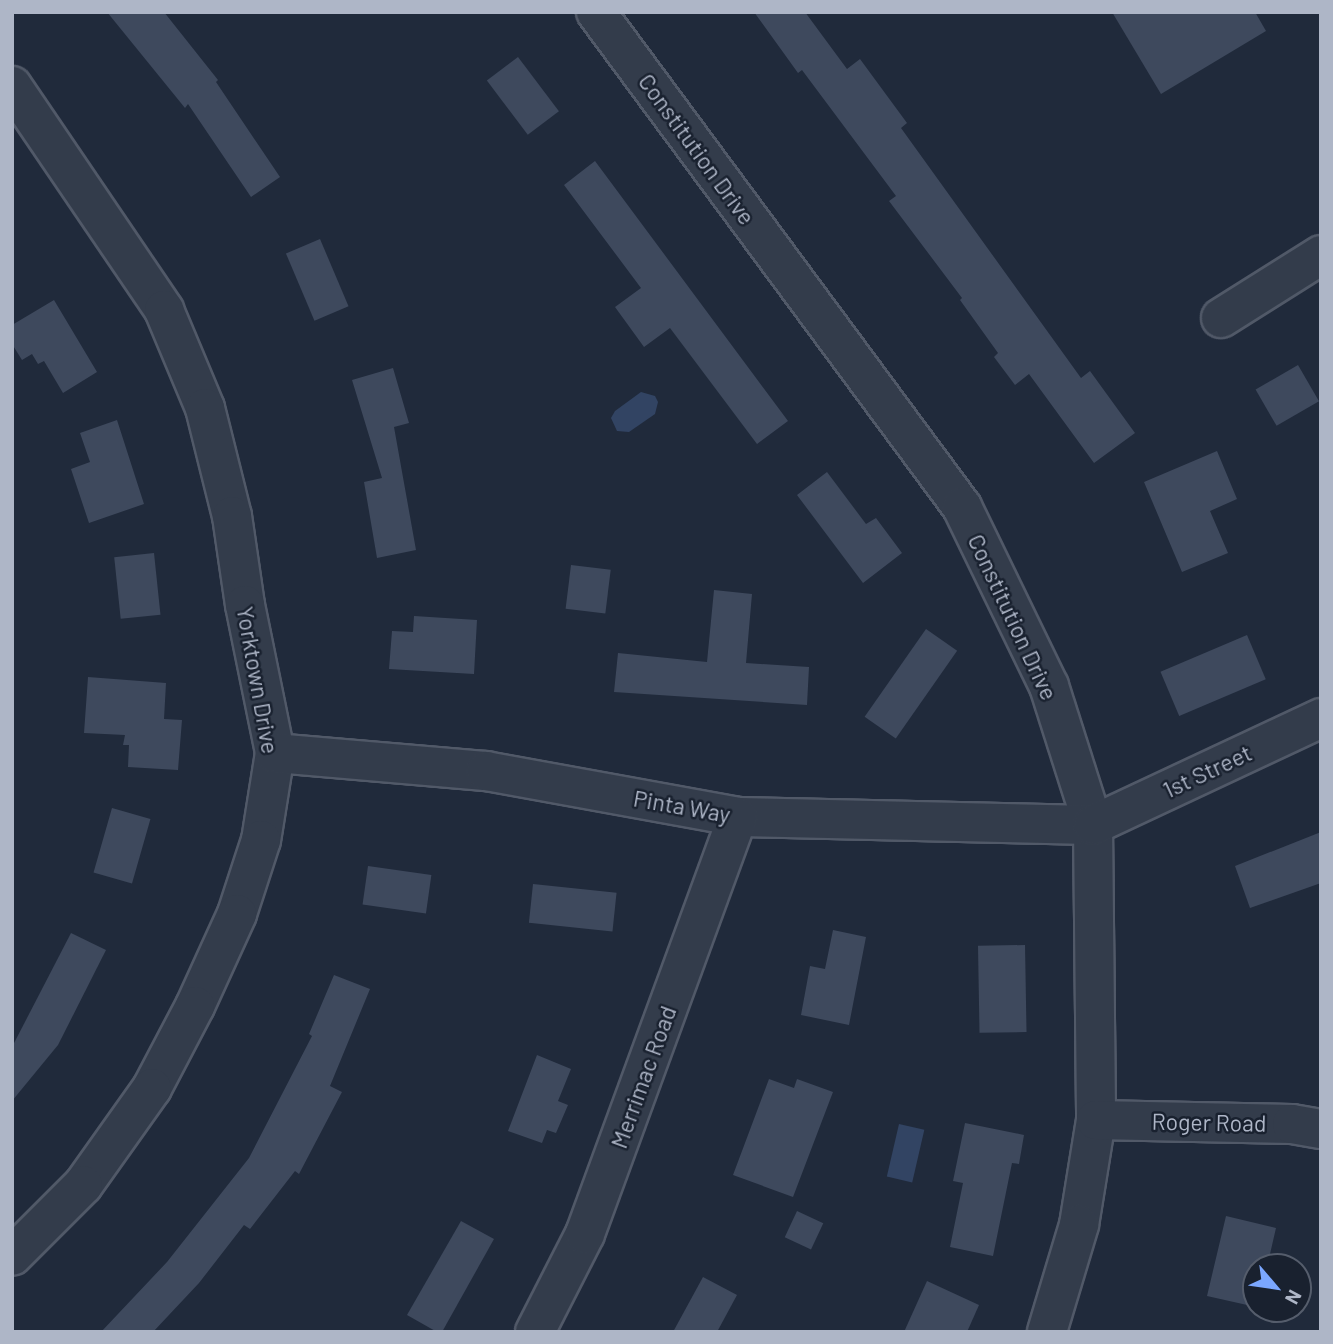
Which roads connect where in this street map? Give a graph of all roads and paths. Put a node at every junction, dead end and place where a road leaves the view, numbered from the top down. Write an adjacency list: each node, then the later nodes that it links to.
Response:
1 (596, 12): 8 (street, Constitution Drive)
2 (12, 86): 6 (street, Yorktown Drive)
3 (1321, 256): 4 (street)
4 (1221, 318)
5 (1321, 718): 8 (street, 1st Street)
6 (275, 753): 7 (street, Pinta Way); 11 (street, Yorktown Drive)
7 (738, 817): 8 (street, Pinta Way); 12 (street, Merrimac Road)
8 (1093, 825): 9 (street, Constitution Drive)
9 (1096, 1120): 10 (street, Roger Road); 13 (street, Constitution Drive)
10 (1321, 1129)
11 (12, 1256)
12 (535, 1332)
13 (1047, 1332)

